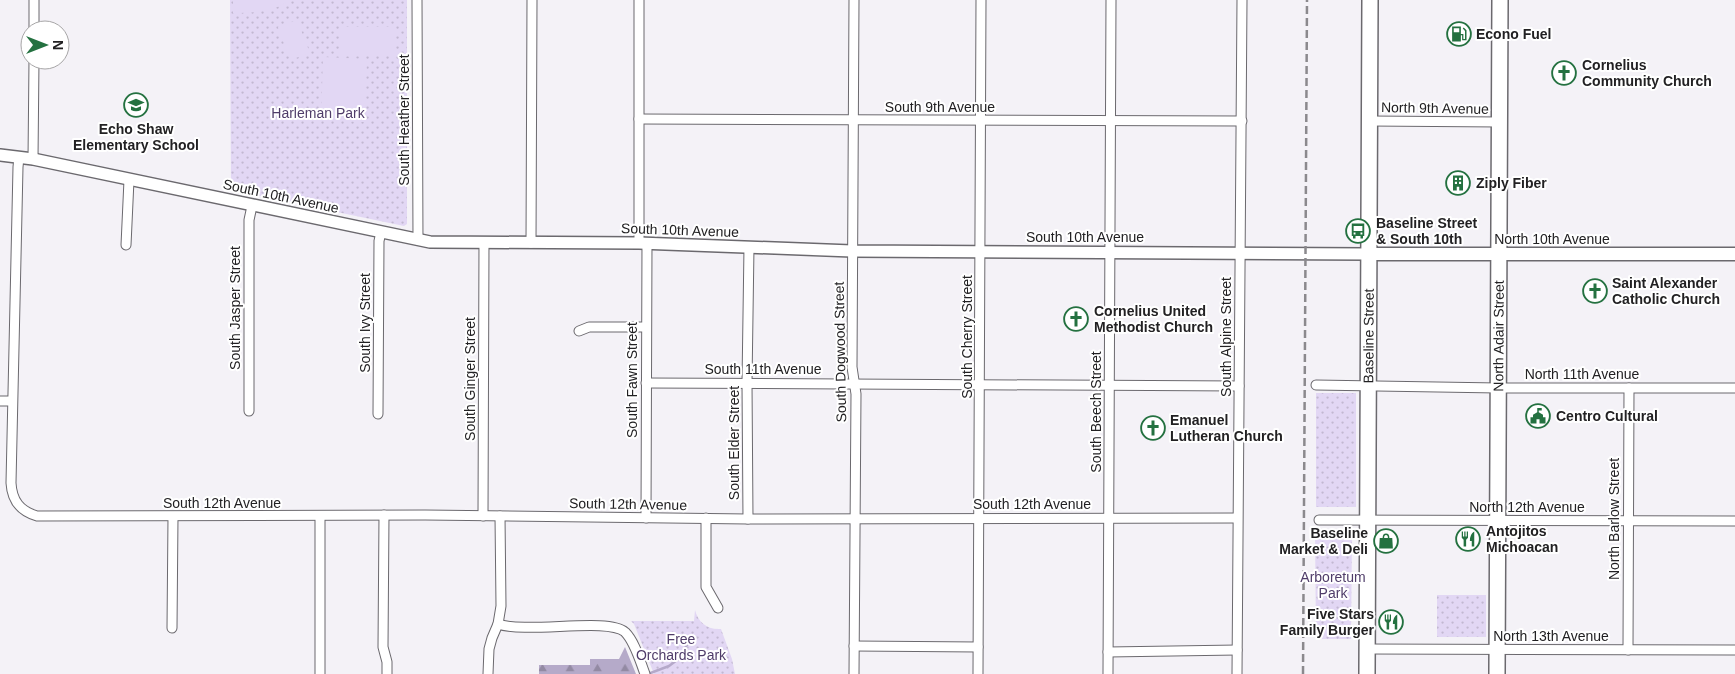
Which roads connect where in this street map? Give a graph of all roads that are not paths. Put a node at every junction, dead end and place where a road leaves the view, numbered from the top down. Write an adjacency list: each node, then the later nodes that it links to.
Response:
1 (34, 0): 11 (street)
2 (417, 0): 26 (street, South Heather Street)
3 (532, 0): 28 (street)
4 (640, 0): 13 (street, South Fawn Street)
5 (854, 0): 14 (street, South Dogwood Street)
6 (981, 0): 15 (street, South Cherry Street)
7 (1111, 0): 16 (street, South Beech Street)
8 (1242, 0): 17 (street, South Alpine Street)
9 (1370, 0): 18 (highway, Baseline Street)
10 (1500, 0): 19 (highway, North Adair Street)
11 (34, 20)
12 (34, 70): 22 (street)
13 (639, 119): 14 (street, South 9th Avenue); 29 (street, South Fawn Street)
14 (853, 120): 15 (street, South 9th Avenue); 32 (street, South Dogwood Street)
15 (980, 120): 16 (street, South 9th Avenue); 33 (street, South Cherry Street)
16 (1110, 121): 17 (street, South 9th Avenue); 34 (street, South Beech Street)
17 (1242, 121): 35 (street, South Alpine Street)
18 (1370, 121): 19 (street, North 9th Avenue); 36 (highway, Baseline Street)
19 (1500, 122): 37 (highway, North Adair Street)
20 (0, 155): 21 (main road, South 10th Avenue)
21 (19, 156): 22 (main road, South 10th Avenue); 53 (street)
22 (33, 159): 23 (main road, South 10th Avenue)
23 (129, 180): 24 (main road, South 10th Avenue); 30 (street)
24 (252, 206): 25 (main road, South 10th Avenue); 54 (street, South Jasper Street)
25 (381, 232): 26 (main road, South 10th Avenue); 55 (street, South Ivy Street)
26 (418, 240): 27 (main road, South 10th Avenue)
27 (484, 242): 28 (main road, South 10th Avenue); 57 (street, South Ginger Street)
28 (531, 243): 29 (main road, South 10th Avenue)
29 (643, 243): 31 (main road, South 10th Avenue); 39 (street, South Fawn Street)
30 (126, 245)
31 (748, 247): 32 (main road, South 10th Avenue); 42 (street, South Elder Street)
32 (852, 251): 33 (main road, South 10th Avenue); 43 (street, South Dogwood Street)
33 (981, 252): 34 (main road, South 10th Avenue); 44 (street, South Cherry Street)
34 (1110, 252): 35 (main road, South 10th Avenue); 45 (street, South Beech Street)
35 (1240, 253): 36 (main road, South 10th Avenue); 48 (street, South Alpine Street)
36 (1368, 254): 37 (main road, North 10th Avenue); 47 (highway, Baseline Street)
37 (1500, 254): 38 (main road, North 10th Avenue); 49 (highway, North Adair Street)
38 (1735, 254)
39 (645, 327): 40 (street); 41 (street, South Fawn Street)
40 (579, 331)
41 (646, 383): 42 (street, South 11th Avenue); 61 (street, South Fawn Street)
42 (747, 383): 43 (street, South 11th Avenue); 63 (street, South Elder Street)
43 (855, 384): 44 (street, South 11th Avenue); 64 (street, South Dogwood Street)
44 (980, 384): 45 (street, South 11th Avenue); 65 (street, South Cherry Street)
45 (1110, 384): 48 (street, South 11th Avenue); 66 (street, South Beech Street)
46 (1316, 385): 47 (street)
47 (1368, 385): 49 (street, North 11th Avenue); 69 (highway, Baseline Street)
48 (1239, 386): 67 (street, South Alpine Street)
49 (1498, 388): 50 (street, North 11th Avenue); 70 (highway, North Adair Street)
50 (1629, 388): 51 (street, North 11th Avenue); 71 (street, North Barlow Street)
51 (1735, 388)
52 (0, 401): 53 (street)
53 (12, 401): 59 (street, South 12th Avenue)
54 (249, 411)
55 (378, 414)
56 (384, 515): 57 (street, South 12th Avenue); 60 (street, South 12th Avenue); 85 (street)
57 (483, 516): 58 (street, South 12th Avenue)
58 (500, 516): 61 (street, South 12th Avenue); 74 (street)
59 (173, 517): 60 (street, South 12th Avenue); 75 (street)
60 (320, 517): 84 (street)
61 (646, 518): 62 (street, South 12th Avenue)
62 (706, 518): 63 (street, South 12th Avenue); 73 (street)
63 (748, 518): 64 (street, South 12th Avenue)
64 (855, 518): 65 (street, South 12th Avenue); 76 (street, South Dogwood Street)
65 (980, 518): 66 (street, South 12th Avenue); 77 (street, South Cherry Street)
66 (1110, 518): 67 (street, South 12th Avenue); 83 (street, South Beech Street)
67 (1237, 518): 78 (street, South Alpine Street)
68 (1319, 520): 69 (street, North 12th Avenue)
69 (1368, 520): 70 (street, North 12th Avenue); 79 (highway, Baseline Street)
70 (1498, 520): 71 (street, North 12th Avenue); 80 (highway, North Adair Street)
71 (1628, 520): 72 (street, North 12th Avenue); 81 (street, North Barlow Street)
72 (1735, 521)
73 (718, 608)
74 (498, 624): 86 (street); 87 (street)
75 (172, 628)
76 (854, 646): 77 (street); 88 (street, South Dogwood Street)
77 (978, 647): 89 (street, South Cherry Street)
78 (1237, 650): 83 (street); 91 (street, South Alpine Street)
79 (1367, 650): 80 (street, North 13th Avenue); 92 (highway, Baseline Street)
80 (1497, 650): 81 (street, North 13th Avenue); 93 (highway, North Adair Street)
81 (1628, 650): 82 (street, North 13th Avenue)
82 (1735, 650)
83 (1108, 652): 90 (street, South Beech Street)
84 (320, 674)
85 (387, 674)
86 (488, 674)
87 (645, 674)
88 (854, 674)
89 (978, 674)
90 (1108, 674)
91 (1237, 674)
92 (1367, 674)
93 (1497, 674)

